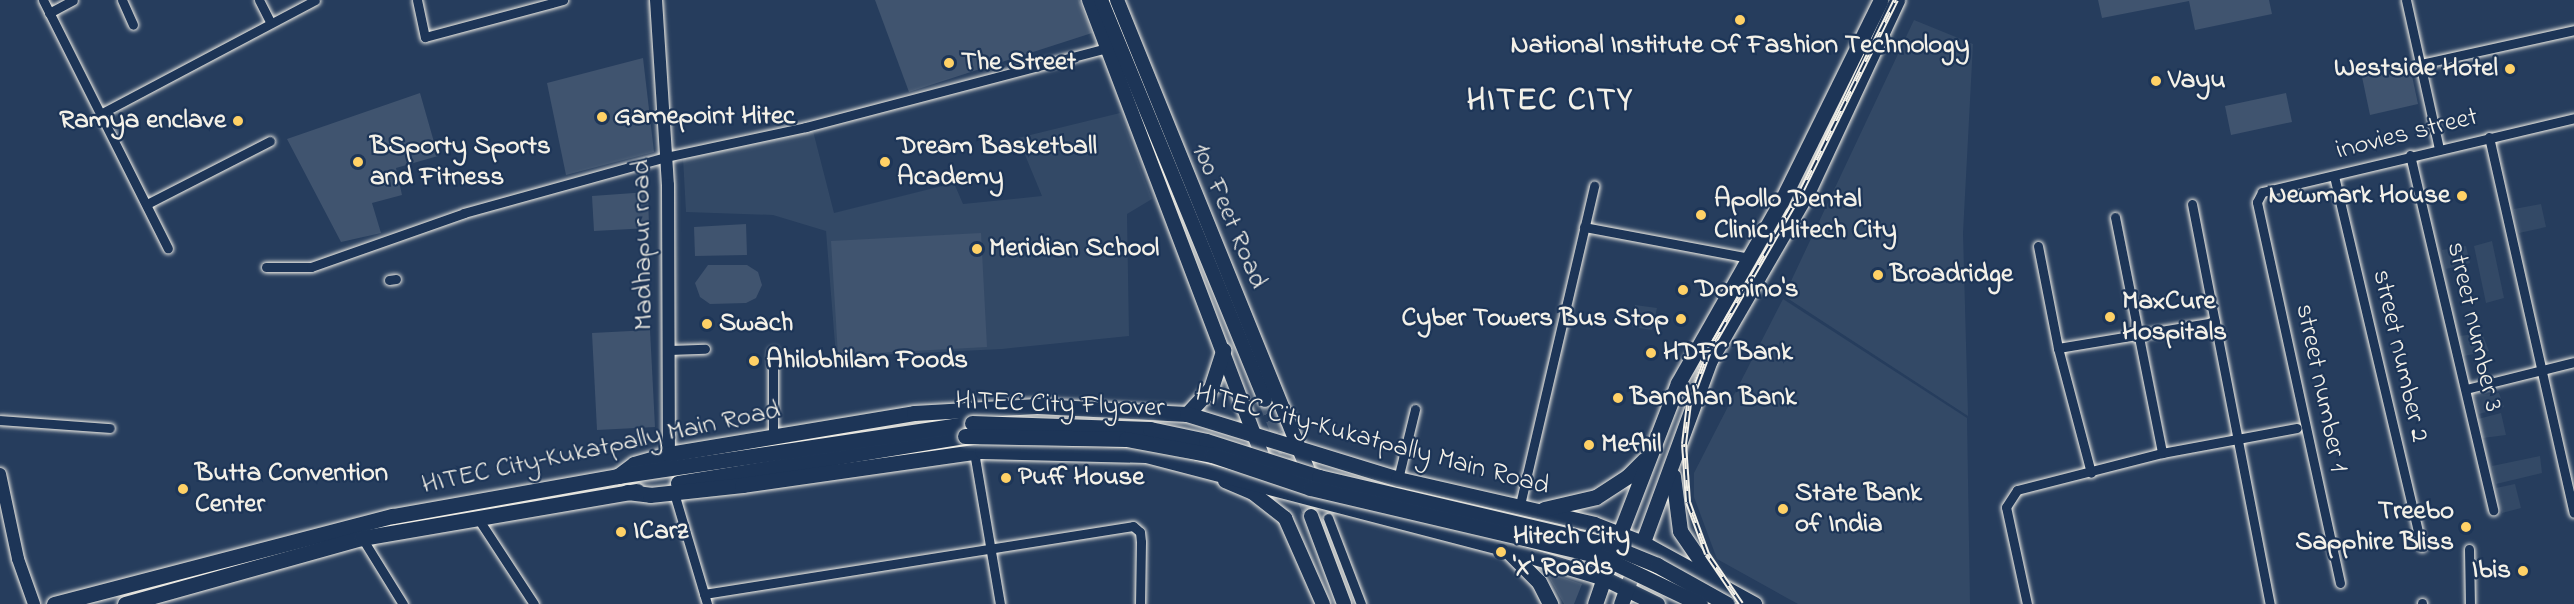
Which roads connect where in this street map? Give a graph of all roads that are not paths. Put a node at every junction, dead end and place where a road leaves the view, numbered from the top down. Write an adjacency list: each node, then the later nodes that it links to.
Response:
1 (43, 0): 15 (street)
2 (73, 0): 15 (street)
3 (122, 0): 17 (street)
4 (259, 0): 16 (street)
5 (315, 0): 16 (street)
6 (417, 0): 7 (street)
7 (563, 0)
8 (656, 0): 27 (street, Madhapur road)
9 (1089, 0): 19 (main road, 100 Feet Road)
10 (1101, 0): 49 (main road)
11 (1117, 0): 58 (main road, 100 Feet Road)
12 (1881, 0): 37 (main road)
13 (1897, 0): 64 (main road)
14 (2406, 0): 20 (street)
15 (49, 13): 21 (street)
16 (270, 22): 21 (street)
17 (133, 25)
18 (2574, 30): 20 (street)
19 (1108, 48): 27 (street); 44 (main road, 100 Feet Road)
20 (2421, 64): 25 (street)
21 (102, 113): 31 (street)
22 (2574, 118): 23 (street, inovies street)
23 (2489, 137): 25 (street, inovies street); 47 (street)
24 (270, 141): 31 (street)
25 (2439, 149): 26 (street, inovies street)
26 (2410, 155): 28 (street, inovies street); 48 (street, street number 3)
27 (666, 157): 38 (street); 43 (street, Madhapur road)
28 (2334, 176): 30 (street, inovies street); 83 (street, street number 2)
29 (1594, 186): 34 (street)
30 (2257, 202): 88 (street, street number 1)
31 (147, 204): 36 (street)
32 (2192, 204): 39 (street)
33 (2115, 218): 40 (street)
34 (1584, 227): 37 (street); 74 (street)
35 (2038, 246): 41 (street)
36 (168, 248)
37 (1749, 258): 63 (main road)
38 (266, 267)
39 (2215, 322): 40 (street); 57 (street)
40 (2139, 336): 41 (street); 61 (street)
41 (2058, 348): 66 (street)
42 (705, 349): 43 (street)
43 (669, 350): 62 (street, Madhapur road)
44 (1223, 351): 51 (main road); 55 (main road, 100 Feet Road)
45 (772, 352): 56 (street)
46 (2574, 362): 47 (street)
47 (2540, 369): 48 (street); 76 (street)
48 (2466, 389): 75 (street, street number 3)
49 (1265, 400)
50 (1415, 409): 69 (street)
51 (1187, 414): 55 (main road, HITEC City–Kukatpally Main Road); 56 (main road, HITEC City–Kukatpally Main Road)
52 (0, 420): 53 (street)
53 (110, 428)
54 (2296, 428): 57 (street)
55 (1256, 435): 58 (main road, HITEC City–Kukatpally Main Road); 70 (main road, 100 Feet Road)
56 (773, 437): 62 (main road, HITEC City–Kukatpally Main Road)
57 (2237, 442): 61 (street); 110 (street)
58 (1302, 449): 69 (main road, HITEC City–Kukatpally Main Road); 73 (main road, 100 Feet Road)
59 (827, 450): 68 (main road, HITEC City Flyover); 71 (main road, HITEC City Flyover); 106 (main road, HITEC City Flyover, bridge); 107 (main road, HITEC City Flyover, bridge)
60 (974, 452): 65 (main road, HITEC City–Kukatpally Main Road); 72 (main road, HITEC City–Kukatpally Main Road); 85 (street)
61 (2162, 453): 66 (street)
62 (669, 454): 68 (main road, HITEC City–Kukatpally Main Road)
63 (1648, 456): 74 (main road); 80 (main road)
64 (1674, 461): 82 (main road); 89 (main road)
65 (1196, 465): 70 (main road, HITEC City–Kukatpally Main Road); 92 (main road, HITEC City–Kukatpally Main Road)
66 (2091, 473): 109 (street)
67 (0, 474): 93 (street)
68 (618, 476): 94 (main road, HITEC City–Kukatpally Main Road)
69 (1398, 479): 74 (main road, HITEC City–Kukatpally Main Road)
70 (1273, 490): 73 (main road, HITEC City–Kukatpally Main Road)
71 (627, 492): 72 (main road, HITEC City–Kukatpally Main Road); 78 (main road, HITEC City–Kukatpally Main Road)
72 (674, 493): 91 (street)
73 (1318, 502): 84 (main road, HITEC City–Kukatpally Main Road)
74 (1520, 509): 80 (main road, HITEC City–Kukatpally Main Road)
75 (2493, 510)
76 (2574, 513)
77 (1311, 516): 100 (main road)
78 (477, 518): 81 (main road, HITEC City–Kukatpally Main Road); 97 (street)
79 (1328, 518): 101 (street)
80 (1619, 533): 82 (main road, HITEC City–Kukatpally Main Road); 87 (main road)
81 (362, 538): 95 (main road, HITEC City–Kukatpally Main Road); 96 (street)
82 (1643, 543): 89 (main road, HITEC City–Kukatpally Main Road); 90 (main road)
83 (2422, 547)
84 (1504, 548): 87 (main road, HITEC City–Kukatpally Main Road); 102 (main road)
85 (992, 551): 91 (street); 98 (street); 99 (street)
86 (2466, 552): 111 (street)
87 (1604, 578): 90 (main road, HITEC City–Kukatpally Main Road); 103 (main road)
88 (2340, 583)
89 (1724, 587): 108 (main road, HITEC City–Kukatpally Main Road)
90 (1626, 588): 104 (main road); 105 (main road, HITEC City–Kukatpally Main Road)
91 (705, 599)
92 (1321, 603)
93 (34, 604)
94 (54, 604)
95 (125, 604)
96 (403, 604)
97 (534, 604)
98 (1000, 604)
99 (1140, 604)
100 (1344, 604)
101 (1361, 604)
102 (1550, 604)
103 (1595, 604)
104 (1621, 604)
105 (1657, 604)
106 (1700, 604)
107 (1727, 604)
108 (1754, 604)
109 (2027, 604)
110 (2270, 604)
111 (2469, 604)

